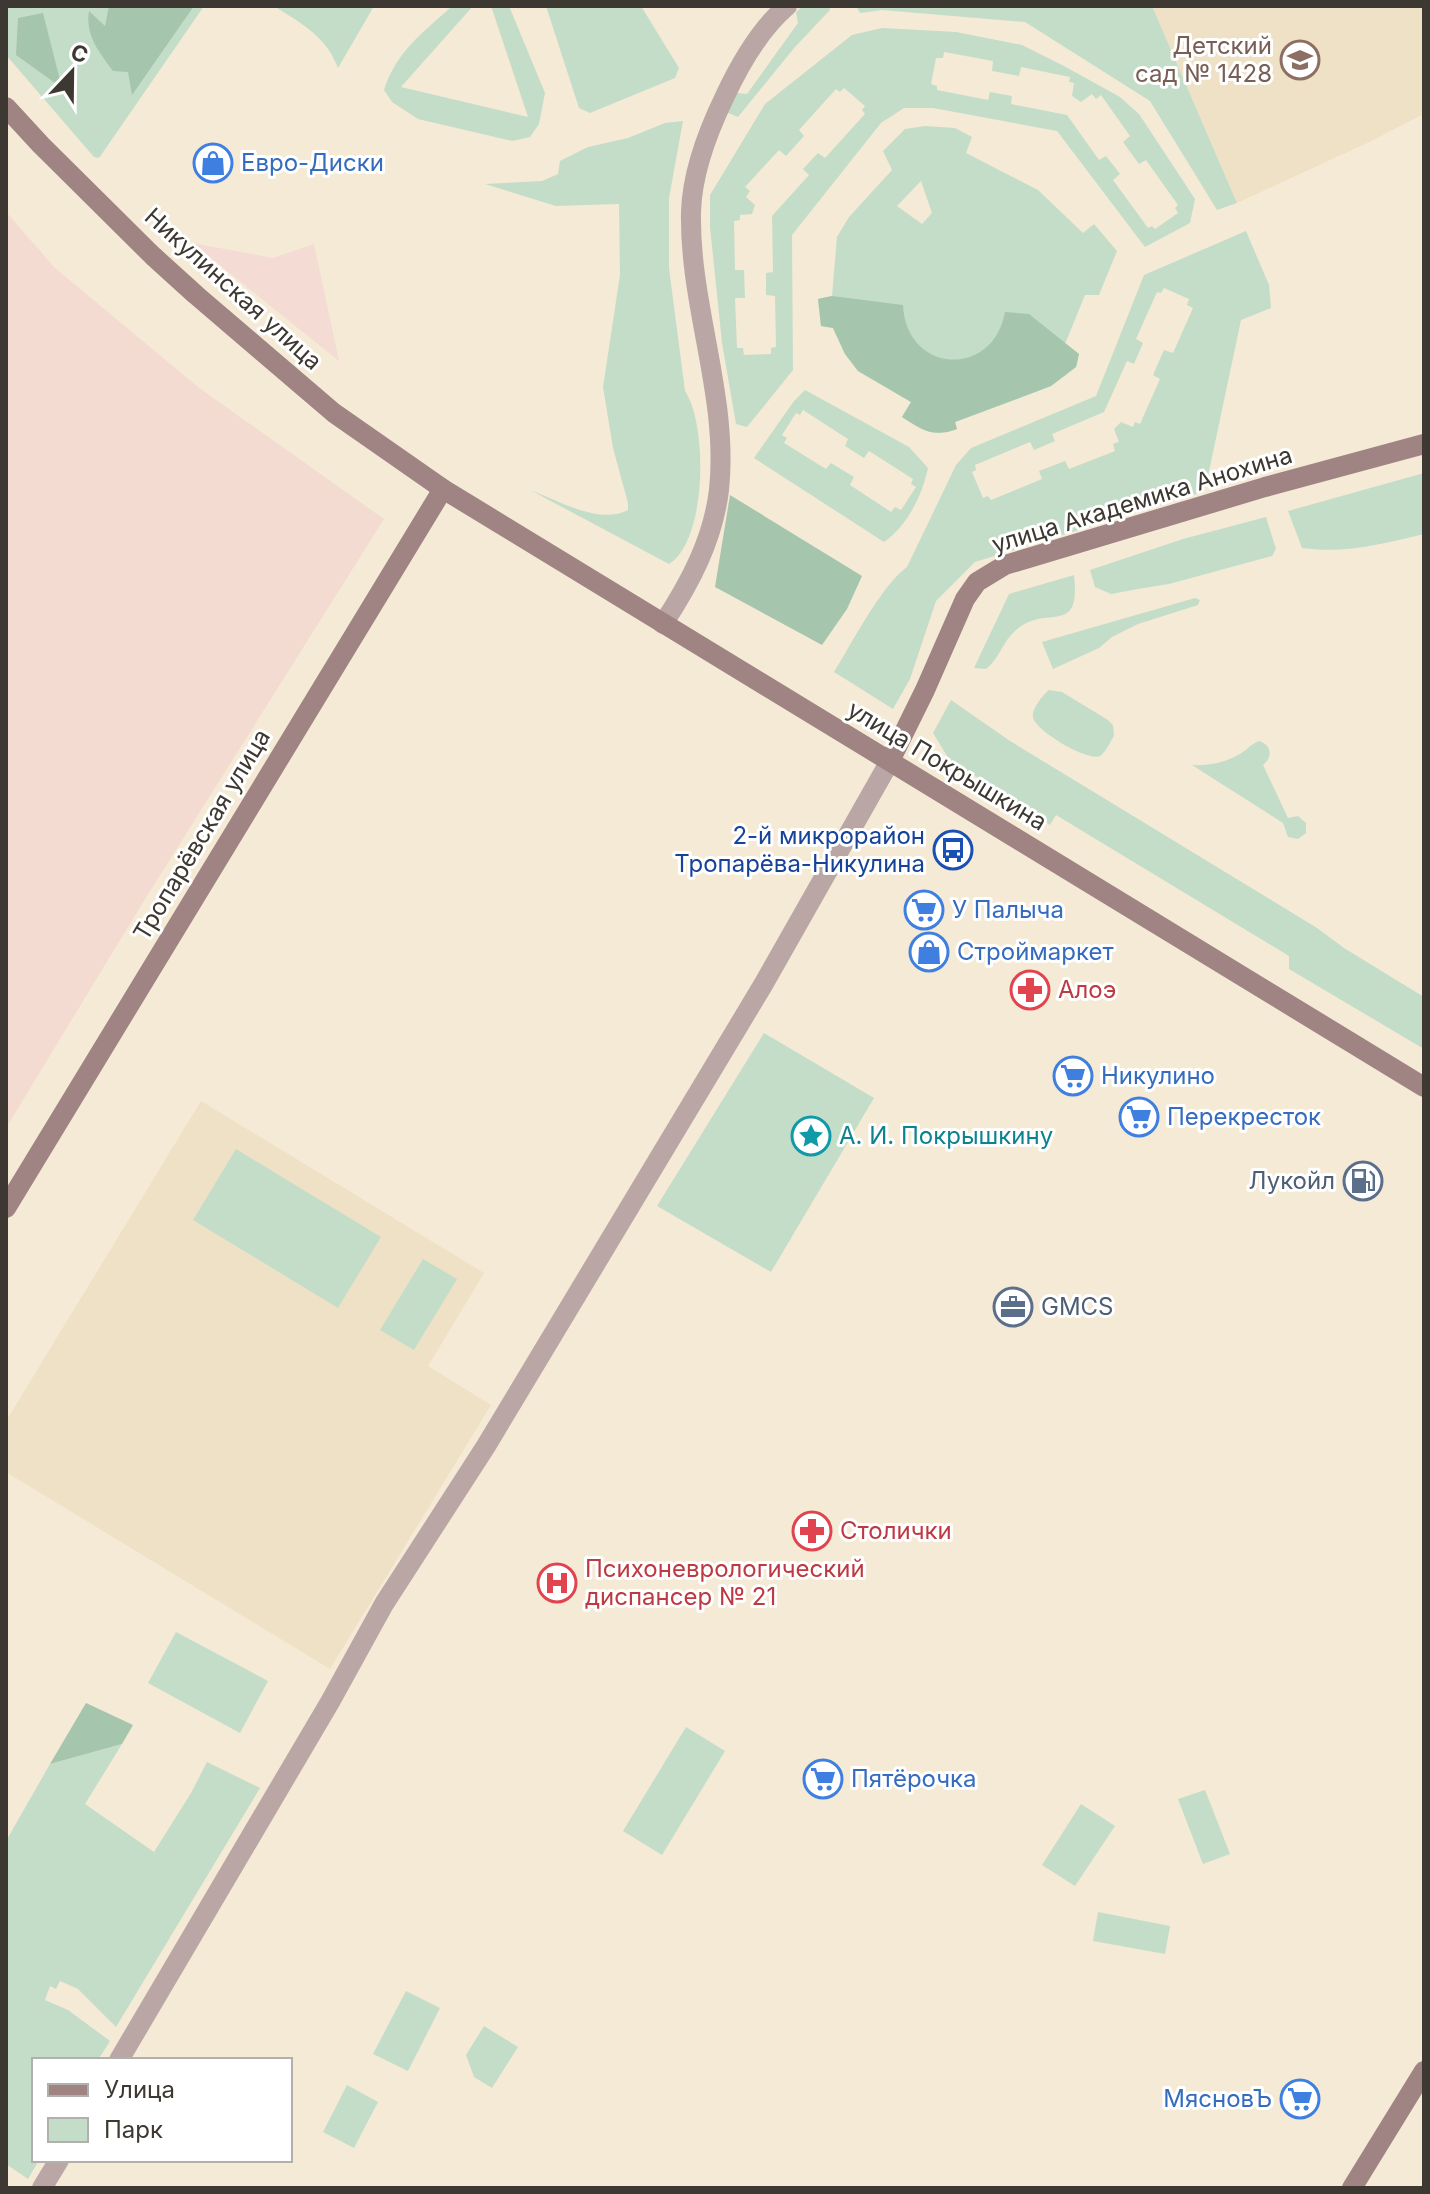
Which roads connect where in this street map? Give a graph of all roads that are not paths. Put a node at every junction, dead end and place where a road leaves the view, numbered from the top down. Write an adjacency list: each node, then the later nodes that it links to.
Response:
1 (787, 6): 5 (street)
2 (6, 107): 4 (main road, Никулинская улица)
3 (1424, 444): 6 (main road, улица Академика Анохина)
4 (443, 489): 5 (main road, улица Покрышкина); 8 (main road, Тропарёвская улица)
5 (663, 624): 6 (main road, улица Покрышкина)
6 (890, 761): 7 (main road, улица Покрышкина); 9 (street)
7 (1424, 1087)
8 (6, 1208)
9 (120, 2058)
10 (1424, 2071): 13 (main road)
11 (58, 2162): 12 (street)
12 (42, 2188)
13 (1352, 2188)

